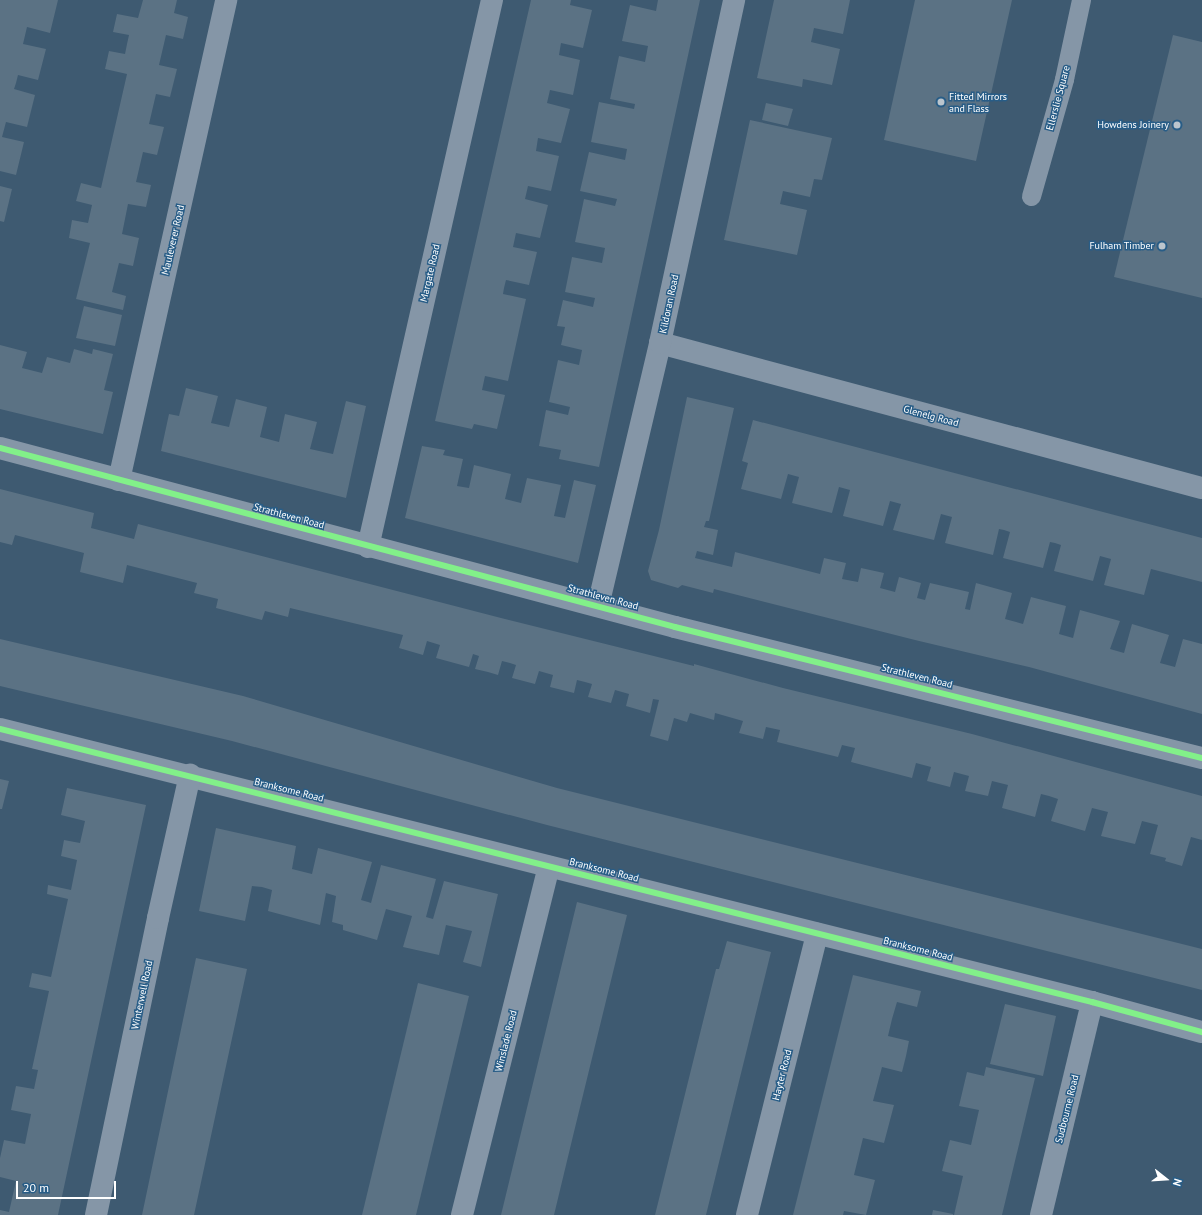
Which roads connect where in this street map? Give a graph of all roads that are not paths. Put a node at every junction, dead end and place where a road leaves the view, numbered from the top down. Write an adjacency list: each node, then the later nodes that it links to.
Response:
1 (226, 0): 8 (street, Mauleverer Road)
2 (492, 0): 10 (street, Margate Road)
3 (734, 0): 6 (street, Kildoran Road)
4 (1081, 0): 5 (lane, Ellerslie Square)
5 (1032, 196)
6 (660, 343): 9 (street, Glenelg Road); 11 (street, Kildoran Road)
7 (0, 448): 8 (street, Strathleven Road)
8 (119, 480): 10 (street, Strathleven Road)
9 (1202, 488)
10 (368, 547): 11 (street, Strathleven Road)
11 (598, 606): 13 (street, Strathleven Road)
12 (0, 729): 14 (street, Branksome Road)
13 (1202, 758)
14 (190, 776): 15 (street, Branksome Road); 19 (street, Winterwell Road)
15 (549, 867): 16 (street, Branksome Road); 20 (street, Winslade Road)
16 (818, 934): 17 (street, Branksome Road); 21 (street, Hayter Road)
17 (1092, 1002): 18 (street, Branksome Road); 22 (street, Sudbourne Road)
18 (1202, 1032)
19 (96, 1215)
20 (462, 1215)
21 (747, 1215)
22 (1041, 1215)

